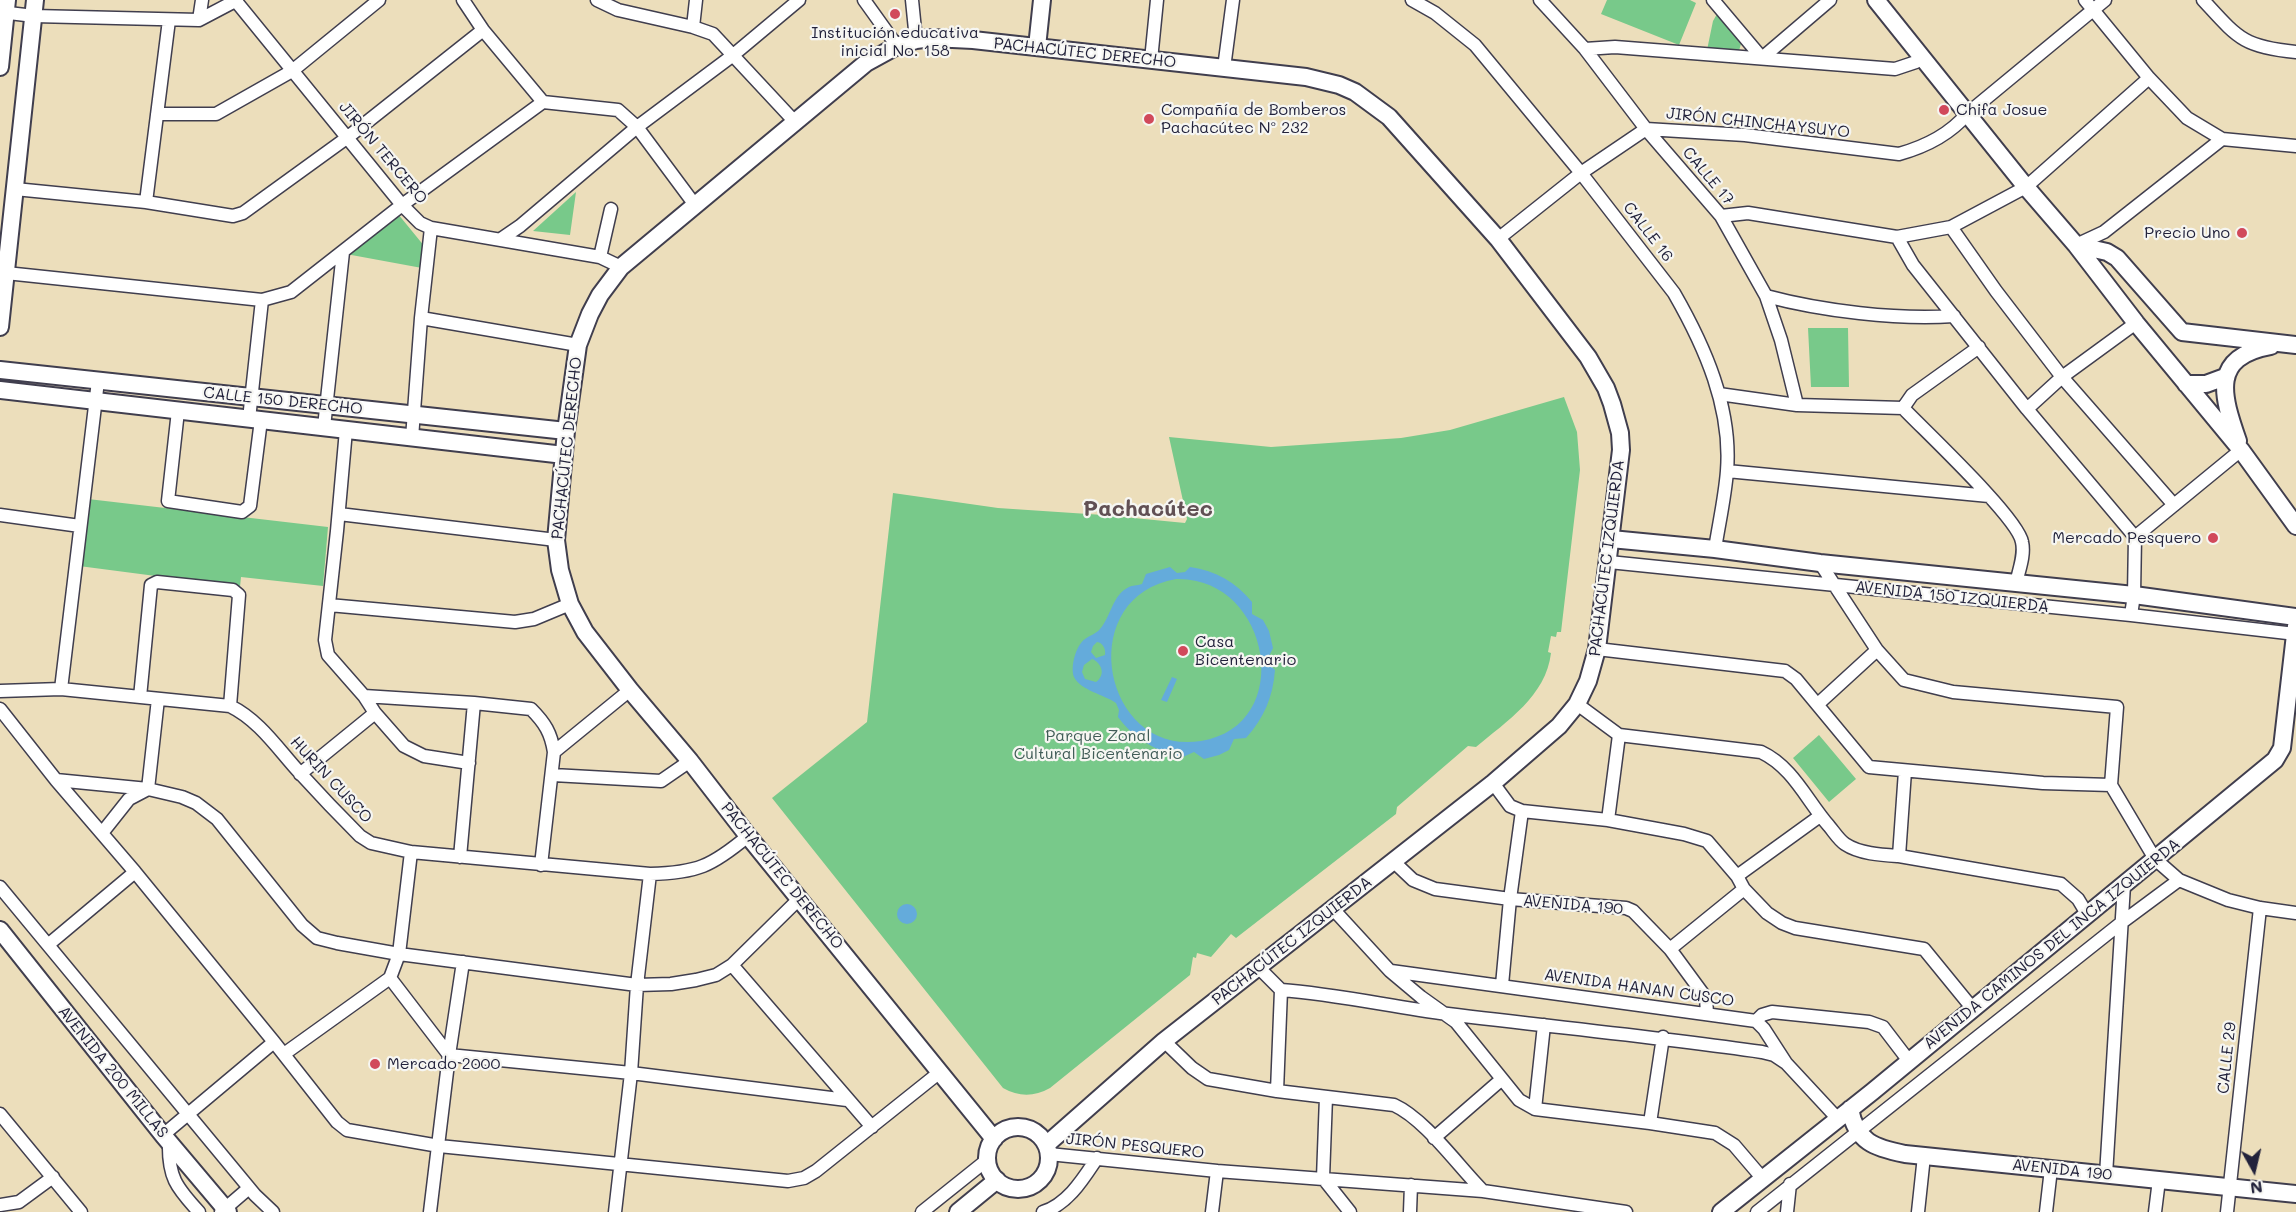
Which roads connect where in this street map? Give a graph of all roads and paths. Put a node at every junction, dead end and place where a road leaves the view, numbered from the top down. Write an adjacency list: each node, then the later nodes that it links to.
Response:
1 (202, 0): 25 (street)
2 (236, 0): 25 (street); 39 (street, JIRÓN TERCERO)
3 (379, 0): 39 (street)
4 (463, 0): 27 (street)
5 (597, 0): 26 (street)
6 (696, 0): 26 (street)
7 (799, 0): 33 (street)
8 (864, 0): 29 (street)
9 (912, 0): 28 (street)
10 (1042, 0): 30 (street)
11 (1157, 0): 36 (street)
12 (1233, 0): 38 (street)
13 (1412, 0): 50 (street, CALLE 16)
14 (1540, 0): 31 (street, CALLE 17)
15 (1713, 0): 35 (street)
16 (1830, 0): 35 (street)
17 (1876, 0): 34 (street)
18 (2085, 0): 23 (street)
19 (2105, 0): 23 (street, JIRÓN CHINCHAYSUYO)
20 (2203, 0): 32 (street)
21 (4, 8): 22 (street); 37 (street)
22 (34, 8): 24 (street); 52 (street)
23 (2093, 10): 40 (street); 43 (street, JIRÓN CHINCHAYSUYO)
24 (169, 20): 25 (street); 42 (street)
25 (199, 20)
26 (693, 27): 33 (street)
27 (483, 30): 41 (street); 47 (street)
28 (916, 40): 29 (street, PACHACÚTEC DERECHO); 30 (street, PACHACÚTEC DERECHO)
29 (897, 46): 44 (street, PACHACÚTEC DERECHO)
30 (1037, 47): 36 (street, PACHACÚTEC DERECHO)
31 (1585, 49): 35 (street); 46 (street, CALLE 17)
32 (2296, 52)
33 (732, 56): 44 (street); 45 (street)
34 (1922, 57): 35 (street); 43 (street)
35 (1762, 58)
36 (1150, 60): 38 (street, PACHACÚTEC DERECHO)
37 (0, 67)
38 (1224, 68): 62 (street, PACHACÚTEC IZQUIERDA)
39 (292, 70): 42 (street); 47 (street, JIRÓN TERCERO)
40 (2149, 78): 48 (street); 51 (street)
41 (543, 102): 45 (street); 54 (street)
42 (157, 114): 53 (street)
43 (1967, 114): 46 (street, JIRÓN CHINCHAYSUYO); 51 (street)
44 (795, 122): 55 (street, PACHACÚTEC DERECHO)
45 (637, 127): 55 (street); 61 (street)
46 (1646, 129): 50 (street, JIRÓN CHINCHAYSUYO); 57 (street, CALLE 17)
47 (348, 137): 53 (street); 54 (street, JIRÓN TERCERO)
48 (2222, 139): 49 (street); 63 (street)
49 (2296, 146)
50 (1581, 173): 62 (street, JIRÓN CHINCHAYSUYO); 86 (street, CALLE 16)
51 (2026, 187): 58 (street); 63 (street)
52 (15, 189): 53 (street); 68 (street)
53 (147, 202)
54 (402, 205): 59 (street, JIRÓN TERCERO); 64 (street)
55 (695, 205): 66 (street, PACHACÚTEC DERECHO)
56 (611, 209): 65 (street)
57 (1721, 216): 60 (street); 70 (street, CALLE 17)
58 (1952, 227): 60 (street); 82 (street)
59 (431, 228): 61 (street, JIRÓN TERCERO); 73 (street)
60 (1897, 237): 72 (street)
61 (501, 239): 65 (street, JIRÓN TERCERO)
62 (1498, 239): 110 (street, PACHACÚTEC IZQUIERDA)
63 (2076, 245): 67 (street); 69 (street)
64 (343, 252): 71 (street); 90 (street)
65 (600, 257): 66 (street, JIRÓN TERCERO)
66 (621, 267): 78 (street, PACHACÚTEC DERECHO)
67 (2127, 268): 69 (street); 76 (street)
68 (6, 273): 71 (street); 75 (street)
69 (2110, 288): 74 (street)
70 (1766, 296): 72 (street); 89 (street, CALLE 17)
71 (262, 300): 87 (street)
72 (1954, 316): 79 (street)
73 (421, 318): 78 (street); 94 (street)
74 (2136, 322): 82 (street); 84 (street)
75 (0, 327)
76 (2211, 337): 77 (street); 81 (street)
77 (2289, 344): 81 (street)
78 (578, 345): 98 (street, PACHACÚTEC DERECHO)
79 (1979, 347): 91 (street); 92 (street)
80 (0, 370): 83 (street, CALLE 150 DERECHO)
81 (2228, 370): 84 (street); 100 (street)
82 (2062, 377): 92 (street); 104 (street)
83 (98, 381): 87 (street, CALLE 150 DERECHO); 88 (street)
84 (2187, 384): 100 (street)
85 (0, 390): 88 (street, CALLE 150 DERECHO)
86 (1719, 394): 89 (street); 102 (street, CALLE 16)
87 (251, 398): 90 (street, CALLE 150 DERECHO); 95 (street)
88 (95, 401): 93 (street, CALLE 150 DERECHO); 107 (street)
89 (1797, 405): 91 (street)
90 (326, 406): 94 (street, CALLE 150 DERECHO); 96 (street)
91 (1903, 408): 103 (street)
92 (2027, 409): 109 (street)
93 (178, 411): 95 (street, CALLE 150 DERECHO); 95 (street)
94 (414, 413): 98 (street, CALLE 150 DERECHO); 99 (street)
95 (255, 420): 96 (street, CALLE 150 DERECHO)
96 (324, 428): 97 (street, CALLE 150 DERECHO)
97 (346, 430): 99 (street, CALLE 150 DERECHO); 105 (street)
98 (566, 431): 101 (street, PACHACÚTEC DERECHO)
99 (412, 438): 101 (street, CALLE 150 DERECHO)
100 (2241, 450): 104 (street); 108 (street)
101 (564, 455): 111 (street, PACHACÚTEC DERECHO)
102 (1727, 471): 103 (street); 112 (street, CALLE 16)
103 (1989, 496): 115 (street)
104 (2174, 505): 109 (street)
105 (339, 514): 111 (street); 119 (street)
106 (0, 515): 107 (street)
107 (80, 526): 126 (street)
108 (2296, 526)
109 (2136, 537): 117 (street)
110 (1611, 539): 112 (street, AVENIDA 150 IZQUIERDA); 113 (street, PACHACÚTEC IZQUIERDA)
111 (556, 540): 118 (street, PACHACÚTEC DERECHO)
112 (1715, 549): 114 (street, AVENIDA 150 IZQUIERDA)
113 (1608, 562): 116 (street, AVENIDA 150 IZQUIERDA); 124 (street, PACHACÚTEC IZQUIERDA)
114 (1820, 563): 115 (street, AVENIDA 150 IZQUIERDA); 116 (street)
115 (2016, 583): 117 (street, AVENIDA 150 IZQUIERDA)
116 (1834, 585): 120 (street, AVENIDA 150 IZQUIERDA); 125 (street)
117 (2134, 595): 120 (street); 121 (street, AVENIDA 150 IZQUIERDA)
118 (570, 604): 119 (street); 127 (street, PACHACÚTEC DERECHO)
119 (329, 605): 129 (street)
120 (2131, 615): 123 (street, AVENIDA 150 IZQUIERDA)
121 (2296, 617)
122 (2296, 626): 123 (street, AVENIDA CAMINOS DEL INCA IZQUIERDA)
123 (2296, 634): 157 (street, AVENIDA CAMINOS DEL INCA IZQUIERDA)
124 (1597, 650): 133 (street, PACHACÚTEC IZQUIERDA); 134 (street)
125 (1877, 650): 134 (street); 147 (street)
126 (61, 689): 128 (street, HURIN CUSCO); 130 (street, HURIN CUSCO)
127 (630, 690): 139 (street); 140 (street, PACHACÚTEC DERECHO)
128 (0, 691)
129 (364, 696): 132 (street); 137 (street)
130 (140, 697): 131 (street, HURIN CUSCO); 135 (street)
131 (158, 699): 135 (street, HURIN CUSCO); 148 (street)
132 (474, 703): 139 (street); 141 (street)
133 (1577, 704): 138 (street); 146 (street, PACHACÚTEC IZQUIERDA)
134 (1818, 704): 142 (street)
135 (230, 706): 143 (street, HURIN CUSCO)
136 (0, 709): 145 (street)
137 (375, 712): 141 (street); 143 (street)
138 (1619, 735): 150 (street); 151 (street)
139 (554, 752): 144 (street)
140 (690, 760): 144 (street); 153 (street, PACHACÚTEC DERECHO)
141 (469, 762): 156 (street)
142 (1905, 771): 147 (street); 155 (street)
143 (300, 774): 154 (street, HURIN CUSCO)
144 (553, 776): 159 (street)
145 (56, 780): 148 (street); 152 (street)
146 (1493, 783): 149 (street); 158 (street, PACHACÚTEC IZQUIERDA)
147 (2111, 785): 157 (street)
148 (148, 789): 152 (street); 177 (street)
149 (1522, 811): 151 (street); 168 (street)
150 (1820, 816): 155 (street); 162 (street)
151 (1608, 820): 162 (street)
152 (102, 833): 160 (street)
153 (748, 836): 161 (street, HURIN CUSCO); 167 (street, PACHACÚTEC DERECHO)
154 (411, 852): 156 (street, HURIN CUSCO); 177 (street)
155 (1899, 856): 172 (street)
156 (460, 857): 159 (street, HURIN CUSCO)
157 (2155, 859): 163 (street); 164 (street, AVENIDA CAMINOS DEL INCA IZQUIERDA)
158 (1394, 861): 168 (street, AVENIDA 190); 170 (street, PACHACÚTEC IZQUIERDA)
159 (542, 865): 161 (street, HURIN CUSCO)
160 (135, 872): 175 (street); 193 (street)
161 (650, 874): 183 (street)
162 (1737, 876): 166 (street)
163 (2179, 880): 169 (street); 173 (street, AVENIDA CAMINOS DEL INCA IZQUIERDA)
164 (2124, 885): 172 (street, AVENIDA CAMINOS DEL INCA IZQUIERDA); 173 (street)
165 (0, 886): 175 (street)
166 (1744, 889): 176 (street); 186 (street)
167 (800, 899): 179 (street); 198 (street, PACHACÚTEC DERECHO)
168 (1510, 899): 176 (street, AVENIDA 190); 184 (street)
169 (2260, 908): 171 (street); 230 (street, CALLE 29)
170 (1333, 909): 180 (street, PACHACÚTEC IZQUIERDA); 181 (street)
171 (2296, 913)
172 (2087, 914): 186 (street, AVENIDA CAMINOS DEL INCA IZQUIERDA)
173 (2121, 923): 210 (street, AVENIDA CAMINOS DEL INCA IZQUIERDA); 222 (street)
174 (0, 930): 211 (street, AVENIDA 200 MILLAS)
175 (49, 944): 206 (street)
176 (1670, 949): 187 (street, AVENIDA 190)
177 (399, 954): 178 (street); 182 (street)
178 (463, 962): 183 (street); 195 (street)
179 (732, 965): 183 (street); 203 (street)
180 (1258, 967): 185 (street); 192 (street, PACHACÚTEC IZQUIERDA)
181 (1390, 971): 184 (street, AVENIDA HANAN CUSCO); 188 (street)
182 (390, 978): 194 (street); 195 (street)
183 (638, 984): 199 (street)
184 (1502, 985): 187 (street, AVENIDA HANAN CUSCO)
185 (1281, 990): 188 (street); 201 (street)
186 (1973, 1009): 196 (street, AVENIDA CAMINOS DEL INCA IZQUIERDA)
187 (1707, 1013): 189 (street, AVENIDA HANAN CUSCO)
188 (1446, 1014): 190 (street); 200 (street)
189 (1756, 1021): 196 (street); 197 (street)
190 (1544, 1025): 191 (street); 204 (street)
191 (1663, 1037): 197 (street); 208 (street)
192 (1164, 1041): 201 (street); 215 (street, PACHACÚTEC IZQUIERDA)
193 (274, 1042): 194 (street); 206 (street)
194 (284, 1054): 214 (street)
195 (449, 1055): 199 (street); 214 (street)
196 (1909, 1061): 207 (street, AVENIDA CAMINOS DEL INCA IZQUIERDA)
197 (1786, 1063): 207 (street)
198 (940, 1072): 209 (street); 213 (street, PACHACÚTEC DERECHO)
199 (631, 1073): 203 (street); 219 (street)
200 (1502, 1079): 204 (street); 212 (street)
201 (1277, 1091): 202 (street)
202 (1326, 1097): 212 (street); 224 (street)
203 (847, 1100): 209 (street)
204 (1535, 1109): 208 (street)
205 (0, 1114): 223 (street)
206 (188, 1114): 211 (street); 231 (street)
207 (1844, 1114): 210 (street); 225 (street, AVENIDA CAMINOS DEL INCA IZQUIERDA)
208 (1650, 1122): 225 (street)
209 (872, 1127): 219 (street)
210 (1857, 1132): 216 (street, AVENIDA 190); 228 (street, AVENIDA CAMINOS DEL INCA IZQUIERDA)
211 (166, 1138): 235 (street, AVENIDA 200 MILLAS); 238 (street)
212 (1434, 1138): 232 (street)
213 (994, 1139): 215 (street); 218 (street)
214 (439, 1146): 219 (street); 240 (street)
215 (1048, 1149): 217 (street, JIRÓN PESQUERO); 226 (street)
216 (1924, 1156): 220 (street, AVENIDA 190); 251 (street)
217 (1097, 1158): 221 (street, JIRÓN PESQUERO); 236 (street)
218 (987, 1160): 226 (street); 242 (street)
219 (620, 1165): 241 (street)
220 (2051, 1169): 222 (street, AVENIDA 190); 252 (street)
221 (1217, 1171): 224 (street, JIRÓN PESQUERO); 244 (street)
222 (2106, 1175): 227 (street, AVENIDA 190)
223 (53, 1178): 234 (street); 237 (street)
224 (1323, 1178): 229 (street, JIRÓN PESQUERO); 245 (street)
225 (1763, 1179): 248 (street, AVENIDA CAMINOS DEL INCA IZQUIERDA)
226 (997, 1180): 243 (street)
227 (2159, 1180): 230 (street, AVENIDA 190); 253 (street)
228 (1790, 1184): 249 (street, AVENIDA CAMINOS DEL INCA IZQUIERDA); 250 (street)
229 (1411, 1185): 232 (street, JIRÓN PESQUERO); 246 (street)
230 (2230, 1187): 233 (street, AVENIDA 190); 254 (street, CALLE 29)
231 (249, 1188): 235 (street); 239 (street)
232 (1484, 1191): 247 (street, JIRÓN PESQUERO)
233 (2296, 1194)
234 (0, 1205)
235 (225, 1211)
236 (1053, 1211)
237 (81, 1212)
238 (199, 1212)
239 (273, 1212)
240 (430, 1212)
241 (615, 1212)
242 (922, 1212)
243 (958, 1212)
244 (1212, 1212)
245 (1350, 1212)
246 (1410, 1212)
247 (1626, 1212)
248 (1721, 1212)
249 (1757, 1212)
250 (1787, 1212)
251 (1918, 1212)
252 (2046, 1212)
253 (2155, 1212)
254 (2227, 1212)

